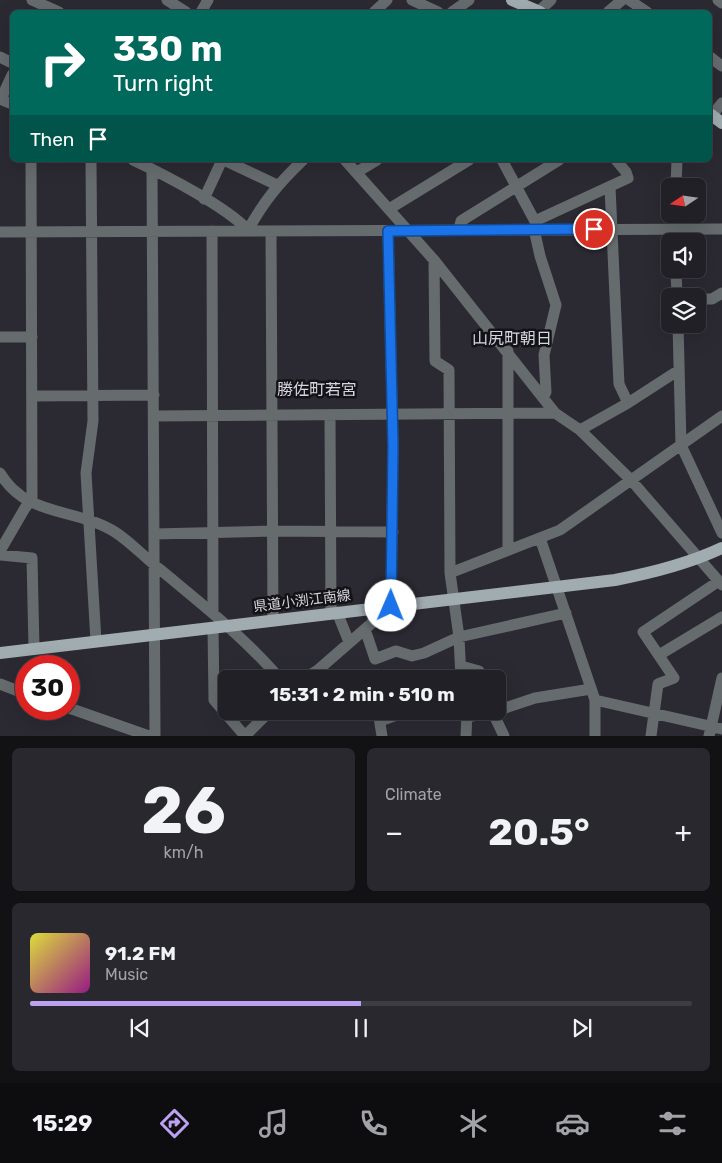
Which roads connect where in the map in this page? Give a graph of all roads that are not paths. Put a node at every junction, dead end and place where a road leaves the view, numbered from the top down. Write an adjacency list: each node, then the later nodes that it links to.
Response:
1 (32, 0): 11 (street)
2 (387, 0): 12 (street)
3 (412, 0): 13 (street)
4 (469, 0): 14 (street)
5 (512, 0): 15 (main road)
6 (551, 0): 16 (street)
7 (622, 0): 17 (street)
8 (629, 0): 18 (street)
9 (718, 0): 10 (street)
10 (722, 3)
11 (44, 6)
12 (376, 10)
13 (434, 10)
14 (455, 10)
15 (532, 10)
16 (538, 10)
17 (610, 10)
18 (644, 10)
19 (10, 79): 20 (street)
20 (0, 99)
21 (722, 103): 22 (street)
22 (715, 117)
23 (31, 162): 57 (street)
24 (91, 162): 52 (street)
25 (137, 162): 36 (street)
26 (222, 162): 42 (street)
27 (227, 162): 39 (street)
28 (301, 162): 39 (street)
29 (347, 162): 37 (street)
30 (374, 162): 37 (street)
31 (466, 162): 43 (street)
32 (503, 162): 40 (street)
33 (556, 162): 40 (street)
34 (618, 162): 41 (street)
35 (677, 162): 38 (street)
36 (152, 169): 42 (street); 53 (street)
37 (357, 172): 43 (street)
38 (676, 178)
39 (277, 185): 51 (street)
40 (517, 187): 45 (street); 46 (street)
41 (610, 187): 45 (street); 48 (street)
42 (204, 200): 51 (street)
43 (389, 208): 47 (street)
44 (675, 223): 49 (street)
45 (536, 226): 46 (street); 48 (street); 71 (street)
46 (459, 228): 47 (street)
47 (406, 229): 55 (street); 60 (street)
48 (612, 229): 49 (street); 72 (street)
49 (675, 229): 50 (street); 59 (street)
50 (722, 229)
51 (248, 230): 54 (street); 58 (street)
52 (91, 231): 53 (street); 57 (street); 70 (street)
53 (153, 231): 54 (street); 68 (street)
54 (212, 231): 78 (street)
55 (388, 231): 58 (street); 76 (street)
56 (0, 232): 57 (street)
57 (32, 232): 64 (street)
58 (271, 232): 79 (street)
59 (675, 233)
60 (434, 260): 66 (street); 74 (street)
61 (722, 293): 62 (street)
62 (706, 299)
63 (678, 333): 67 (street)
64 (32, 336): 65 (street); 69 (street)
65 (0, 337)
66 (508, 351): 71 (street); 75 (street)
67 (679, 370): 72 (street); 83 (street)
68 (154, 395): 70 (street); 77 (street)
69 (32, 396): 70 (street); 87 (street)
70 (92, 396): 88 (street)
71 (543, 398): 73 (street)
72 (628, 403): 82 (street)
73 (555, 413): 75 (street); 82 (street)
74 (449, 414): 75 (street); 76 (street); 101 (street)
75 (508, 414): 97 (street)
76 (390, 415): 80 (street); 92 (street)
77 (154, 416): 78 (street); 94 (street)
78 (212, 416): 79 (street); 90 (street)
79 (271, 416): 80 (street); 89 (street)
80 (330, 416): 91 (street)
81 (722, 416): 83 (street)
82 (580, 430): 85 (street)
83 (681, 445): 85 (street); 93 (street)
84 (0, 473): 86 (street)
85 (631, 480): 95 (street); 99 (street)
86 (5, 486): 87 (street)
87 (29, 502): 88 (street); 98 (street)
88 (88, 520): 100 (street); 116 (street)
89 (272, 531): 90 (street); 91 (street); 110 (street)
90 (213, 532): 94 (street); 107 (street)
91 (331, 532): 92 (street); 106 (street)
92 (393, 532): 105 (street)
93 (722, 533)
94 (155, 534): 100 (street)
95 (540, 538): 97 (street); 103 (street)
96 (722, 548): 99 (main road, 県道小渕江南線)
97 (508, 549): 101 (street)
98 (0, 553): 118 (street)
99 (699, 558): 102 (street); 103 (main road, 県道小渕江南線)
100 (155, 565): 107 (street); 114 (street)
101 (450, 574): 104 (street)
102 (721, 583): 120 (street)
103 (557, 586): 104 (main road, 県道小渕江南線); 108 (street)
104 (453, 599): 105 (main road, 県道小渕江南線); 115 (street)
105 (386, 606): 106 (main road, 県道小渕江南線); 113 (street)
106 (334, 612): 110 (main road, 県道小渕江南線); 117 (street)
107 (213, 613): 111 (street)
108 (566, 613): 115 (street); 129 (street)
109 (722, 617): 120 (street)
110 (273, 620): 111 (main road, 県道小渕江南線)
111 (229, 626): 112 (main road, 県道小渕江南線); 122 (street)
112 (213, 628): 114 (main road, 県道小渕江南線); 141 (street)
113 (363, 630): 115 (street); 117 (street)
114 (153, 634): 116 (main road, 県道小渕江南線); 140 (street)
115 (459, 637): 121 (street)
116 (96, 641): 118 (main road, 県道小渕江南線)
117 (349, 642): 123 (street)
118 (34, 648): 119 (main road, 県道小渕江南線)
119 (0, 653)
120 (659, 655): 132 (street)
121 (461, 666): 124 (street); 125 (street)
122 (271, 670)
123 (318, 670)
124 (461, 670)
125 (475, 670)
126 (722, 678): 137 (street)
127 (1, 686): 128 (street)
128 (15, 690)
129 (593, 694): 130 (street); 132 (street); 145 (street)
130 (506, 707)
131 (80, 713): 138 (street)
132 (654, 713): 137 (street); 146 (street)
133 (261, 720): 141 (street)
134 (380, 720): 142 (street)
135 (467, 720): 143 (street)
136 (498, 720): 144 (street)
137 (714, 730)
138 (124, 732): 139 (street)
139 (149, 736)
140 (155, 736)
141 (245, 736)
142 (382, 736)
143 (466, 736)
144 (504, 736)
145 (595, 736)
146 (651, 736)

